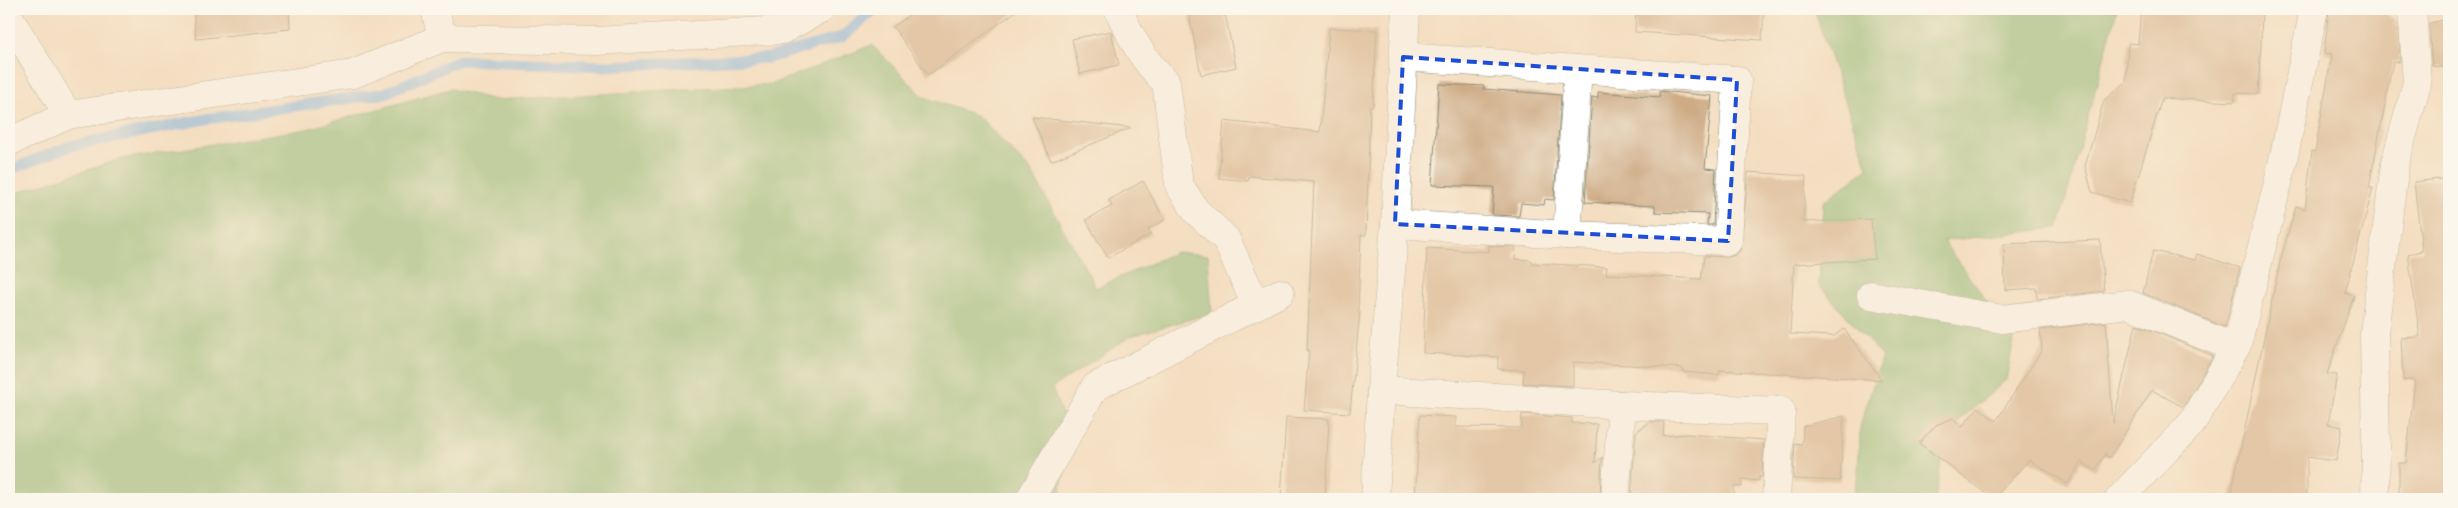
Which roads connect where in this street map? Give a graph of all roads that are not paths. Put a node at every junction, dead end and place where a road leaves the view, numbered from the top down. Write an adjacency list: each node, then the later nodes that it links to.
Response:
1 (435, 9): 8 (street)
2 (821, 9): 8 (street)
3 (1118, 9): 19 (street)
4 (1406, 9): 9 (street)
5 (2314, 9): 16 (street)
6 (2412, 9): 24 (street)
7 (9, 17): 11 (street)
8 (442, 38): 11 (street)
9 (1403, 57): 10 (street); 13 (street)
10 (1578, 69): 14 (street); 14 (street)
11 (68, 115): 12 (street)
12 (9, 142)
13 (1395, 224): 14 (street); 17 (street)
14 (1567, 235)
15 (1871, 294): 16 (street)
16 (2235, 348): 23 (street)
17 (1381, 390): 18 (street); 20 (street)
18 (1622, 405): 21 (street); 22 (street)
19 (1030, 499)
20 (1376, 499)
21 (1615, 499)
22 (1776, 499)
23 (2119, 499)
24 (2374, 499)

